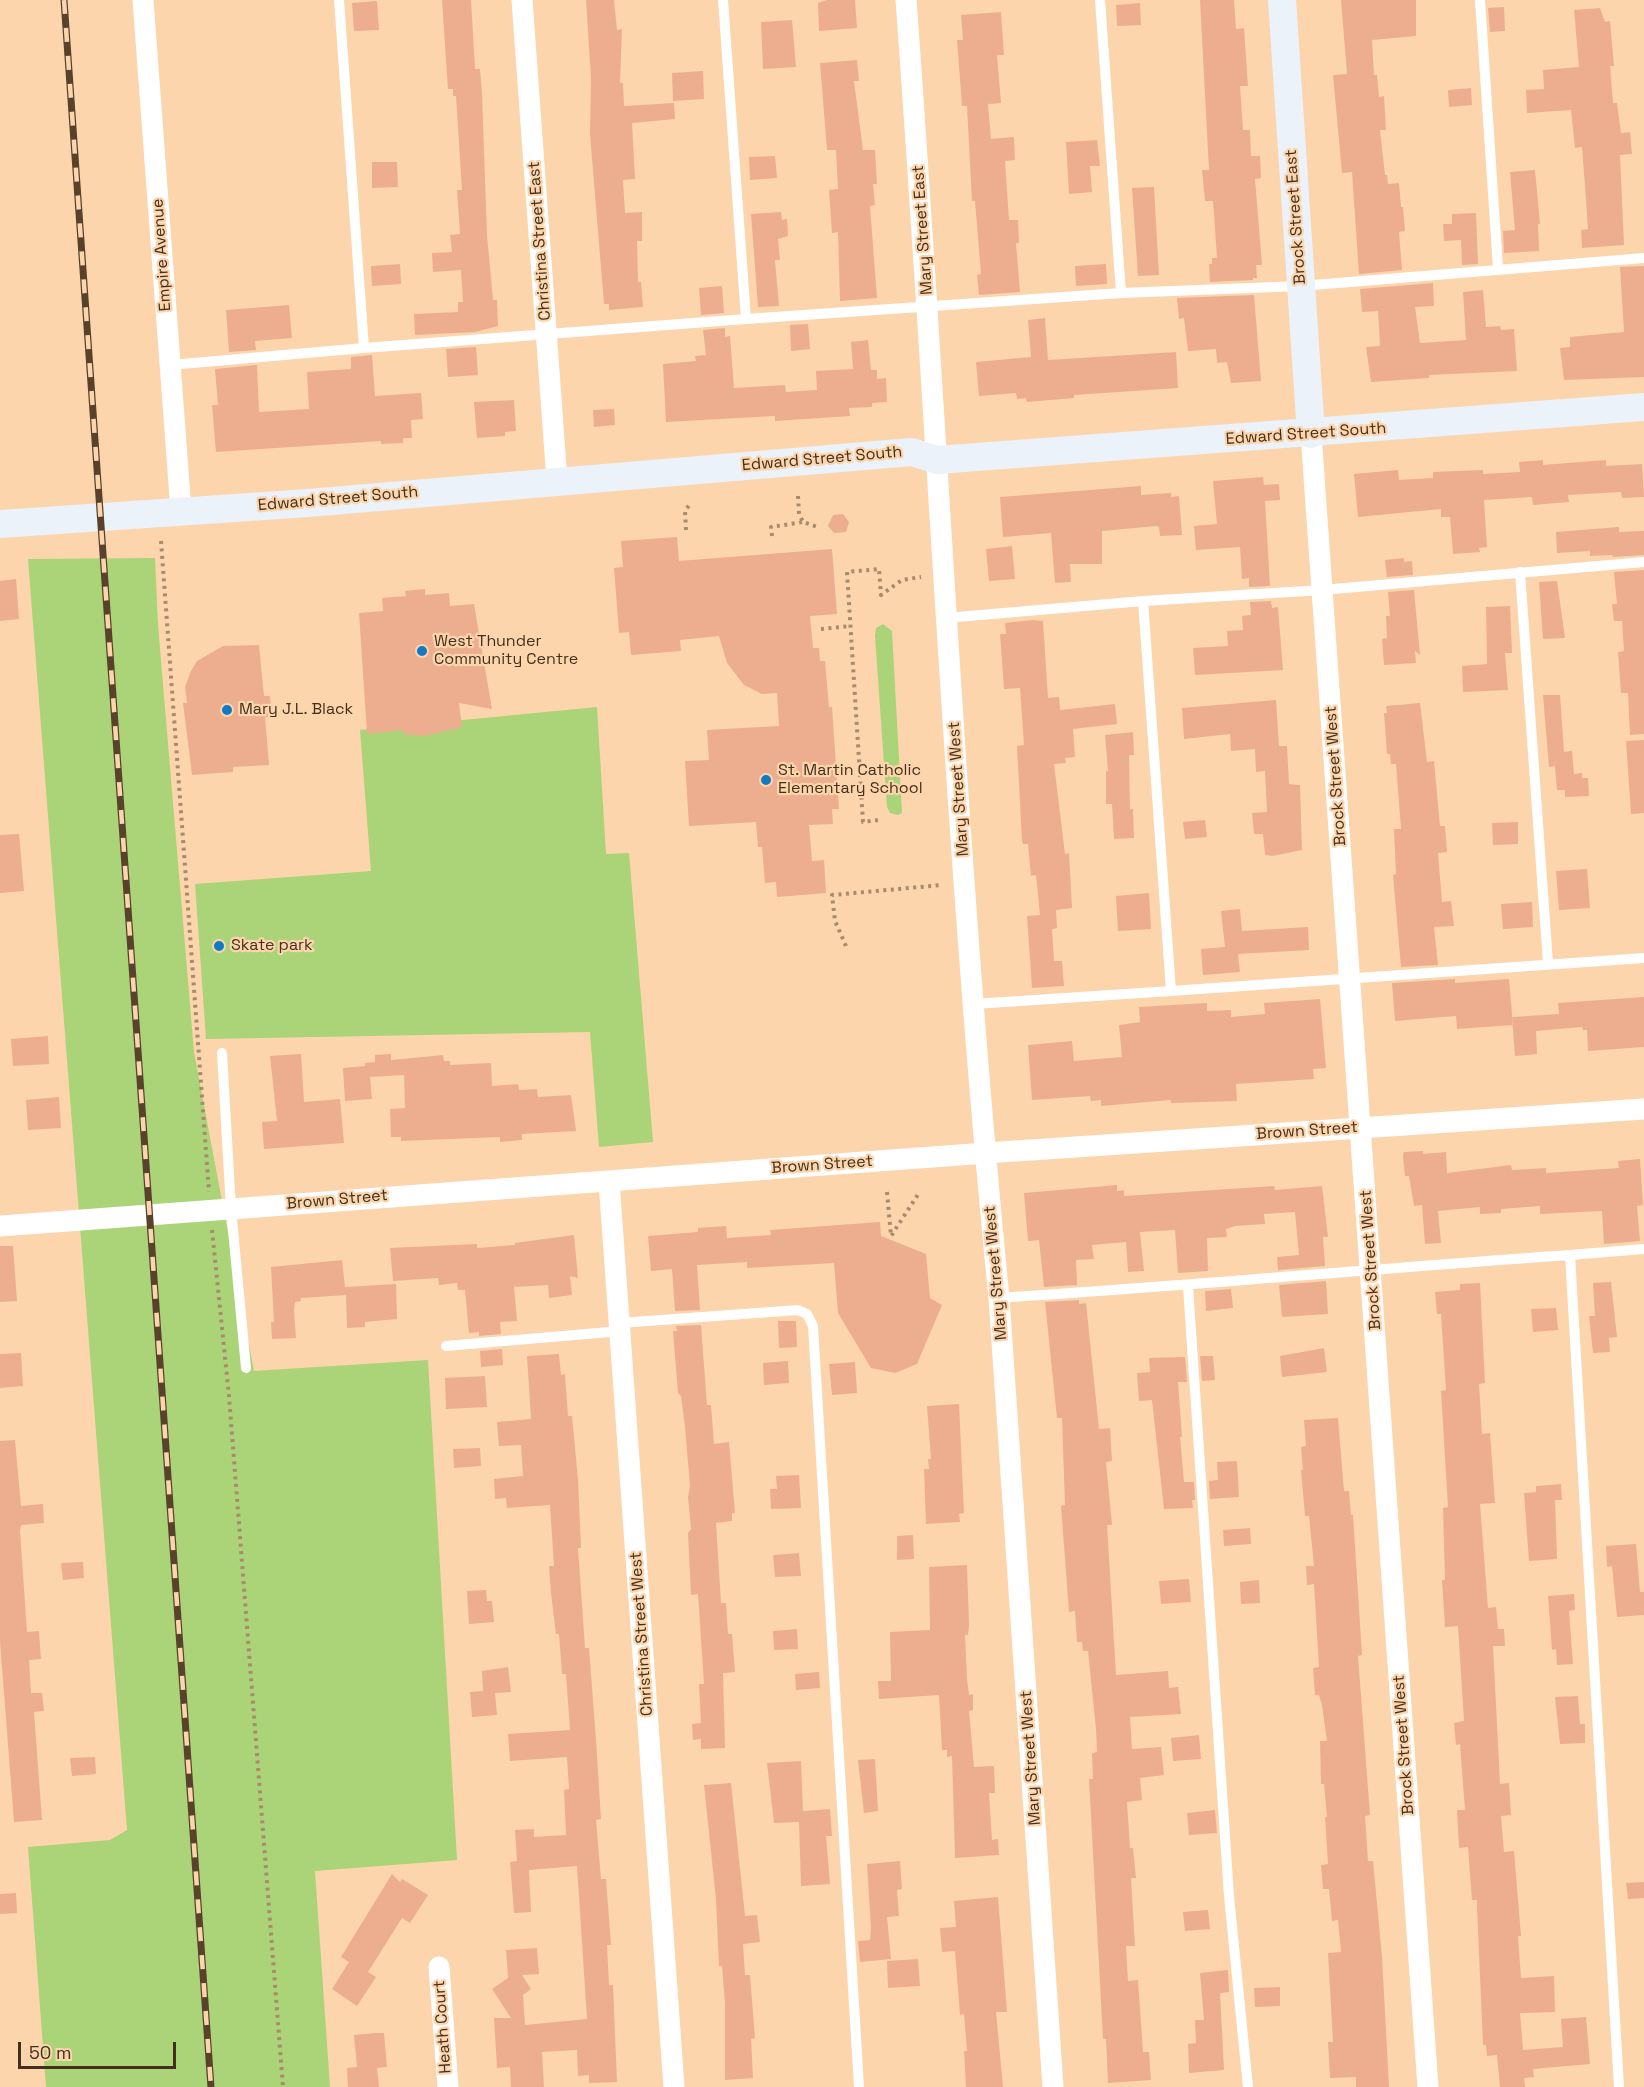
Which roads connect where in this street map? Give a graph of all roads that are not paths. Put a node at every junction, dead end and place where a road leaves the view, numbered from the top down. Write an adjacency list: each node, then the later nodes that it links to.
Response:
1 (143, 0): 17 (street, Empire Avenue)
2 (339, 0): 16 (lane)
3 (522, 0): 15 (street, Christina Street East)
4 (723, 0): 14 (lane)
5 (906, 0): 13 (street, Mary Street East)
6 (1100, 0): 12 (lane)
7 (1282, 0): 11 (main road, Brock Street East)
8 (1480, 0): 10 (lane)
9 (1644, 258): 10 (lane)
10 (1498, 268): 11 (lane)
11 (1301, 286): 12 (lane); 19 (main road, Brock Street East)
12 (1121, 293): 13 (lane)
13 (929, 306): 14 (lane); 20 (street, Mary Street East)
14 (746, 319): 15 (lane)
15 (546, 333): 16 (lane); 21 (street, Christina Street East)
16 (364, 348): 17 (lane)
17 (170, 365): 22 (street, Empire Avenue)
18 (1644, 407): 19 (main road, Edward Street South)
19 (1311, 434): 20 (main road, Edward Street South); 26 (street, Brock Street West)
20 (937, 460): 21 (main road, Edward Street South); 28 (street, Mary Street West)
21 (557, 481): 22 (main road, Edward Street South)
22 (180, 511): 23 (main road, Edward Street South)
23 (0, 524)
24 (1644, 562): 25 (lane)
25 (1520, 572): 26 (lane); 30 (lane)
26 (1322, 590): 27 (lane); 31 (street, Brock Street West)
27 (1143, 601): 28 (lane); 32 (lane)
28 (946, 618): 33 (street, Mary Street West)
29 (1644, 958): 30 (lane)
30 (1548, 963): 31 (lane)
31 (1351, 979): 32 (lane); 36 (street, Brock Street West)
32 (1171, 991): 33 (lane)
33 (974, 1004): 37 (street, Mary Street West)
34 (222, 1053): 39 (lane)
35 (1644, 1109): 36 (street, Brown Street)
36 (1361, 1128): 37 (street, Brown Street); 43 (street, Brock Street West)
37 (986, 1153): 38 (street, Brown Street); 45 (street, Mary Street West)
38 (609, 1180): 39 (street, Brown Street); 46 (street, Christina Street West)
39 (231, 1209): 40 (street, Brown Street); 48 (lane)
40 (0, 1226)
41 (1644, 1249): 42 (lane)
42 (1570, 1255): 43 (lane); 56 (lane)
43 (1371, 1268): 44 (lane); 55 (street, Brock Street West)
44 (1188, 1286): 45 (lane); 54 (lane)
45 (999, 1298): 53 (street, Mary Street West)
46 (620, 1327): 47 (lane); 51 (street, Christina Street West); 52 (lane)
47 (446, 1346)
48 (246, 1368)
49 (439, 1966): 50 (street, Heath Court)
50 (448, 2087)
51 (674, 2087)
52 (859, 2087)
53 (1053, 2087)
54 (1248, 2087)
55 (1428, 2087)
56 (1619, 2087)

